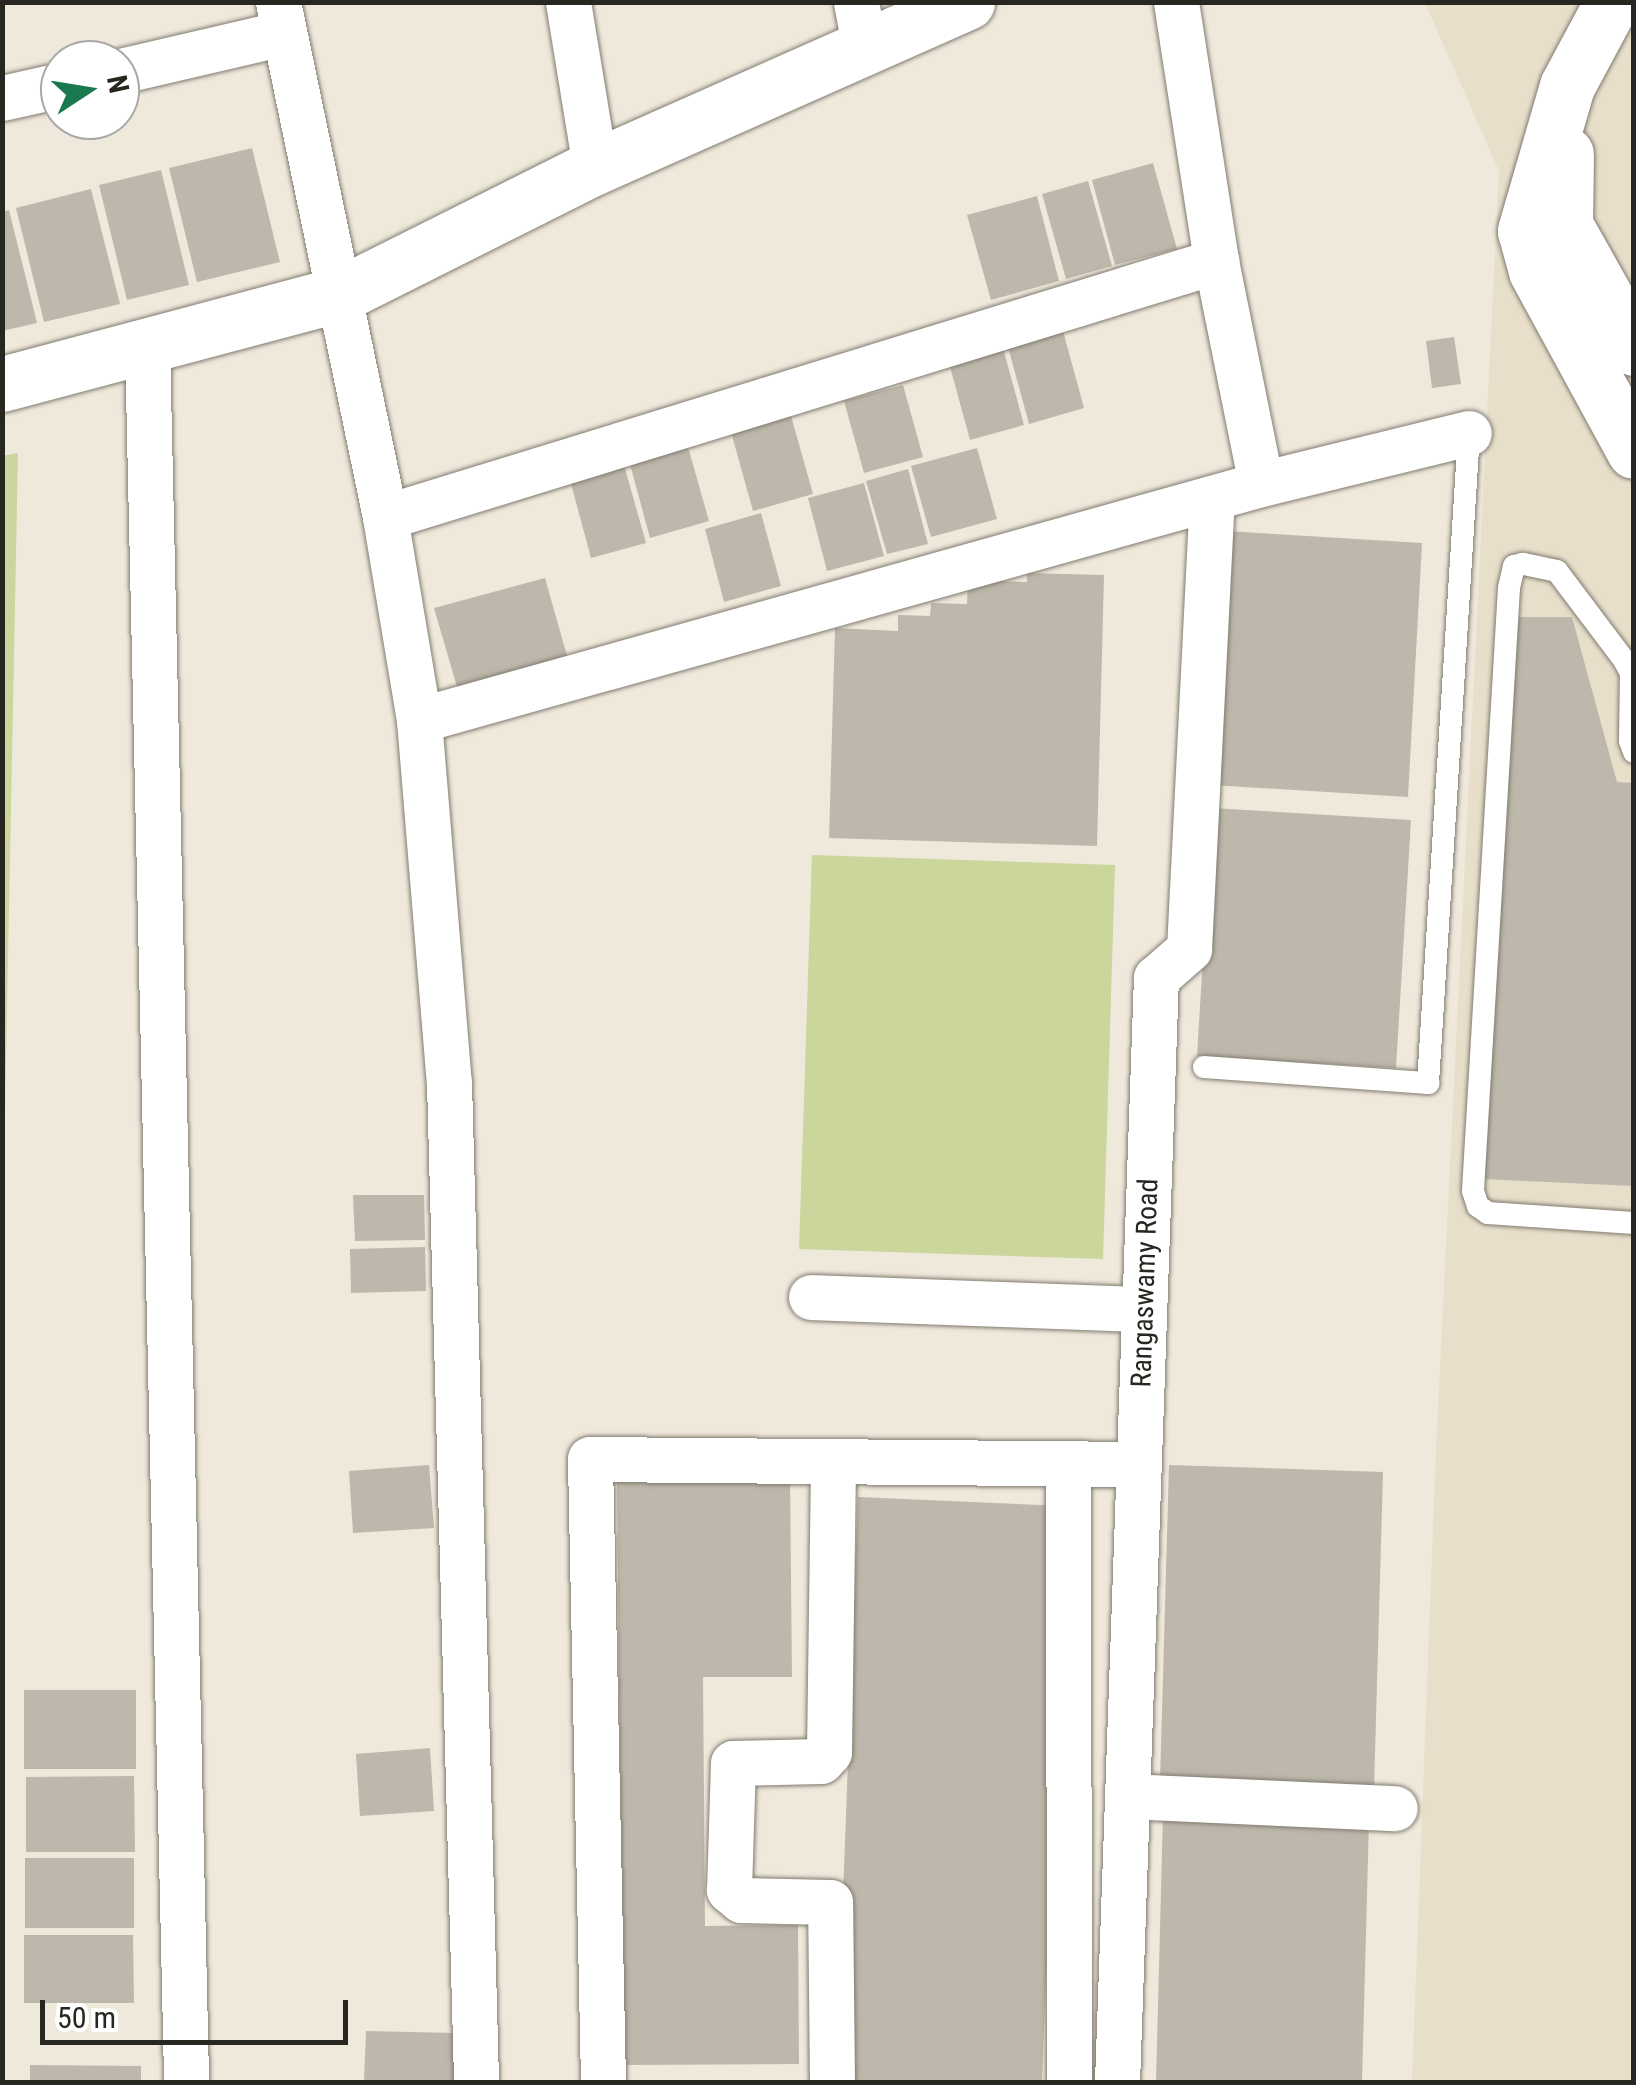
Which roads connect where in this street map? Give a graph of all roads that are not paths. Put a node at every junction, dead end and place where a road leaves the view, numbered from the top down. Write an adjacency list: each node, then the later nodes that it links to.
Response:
1 (568, 2): 11 (street)
2 (967, 2): 6 (street)
3 (1176, 2): 12 (street)
4 (1612, 2): 8 (street)
5 (280, 18): 7 (street); 13 (street)
6 (860, 26): 11 (street)
7 (140, 64)
8 (1567, 86): 15 (street); 18 (street)
9 (40, 89): 10 (street)
10 (2, 98)
11 (595, 167): 13 (street)
12 (1216, 262): 19 (street); 21 (street)
13 (341, 294): 14 (street); 21 (street)
14 (148, 346): 16 (street); 33 (street)
15 (1634, 348)
16 (2, 384)
17 (1469, 433): 19 (street); 24 (lane)
18 (1634, 451)
19 (1261, 484): 20 (street)
20 (1212, 500): 22 (street); 27 (street, Rangaswamy Road)
21 (385, 518): 22 (street)
22 (419, 720): 34 (street)
23 (1634, 752): 25 (lane)
24 (1204, 1067)
25 (1634, 1224)
26 (811, 1296): 27 (street)
27 (1144, 1308): 30 (street, Rangaswamy Road)
28 (833, 1462): 29 (street); 35 (street); 36 (street)
29 (1068, 1464): 30 (street); 37 (street)
30 (1139, 1464): 31 (street, Rangaswamy Road)
31 (1127, 1796): 32 (street); 38 (street, Rangaswamy Road)
32 (1395, 1808)
33 (186, 2082)
34 (476, 2082)
35 (603, 2082)
36 (832, 2082)
37 (1069, 2082)
38 (1117, 2082)

